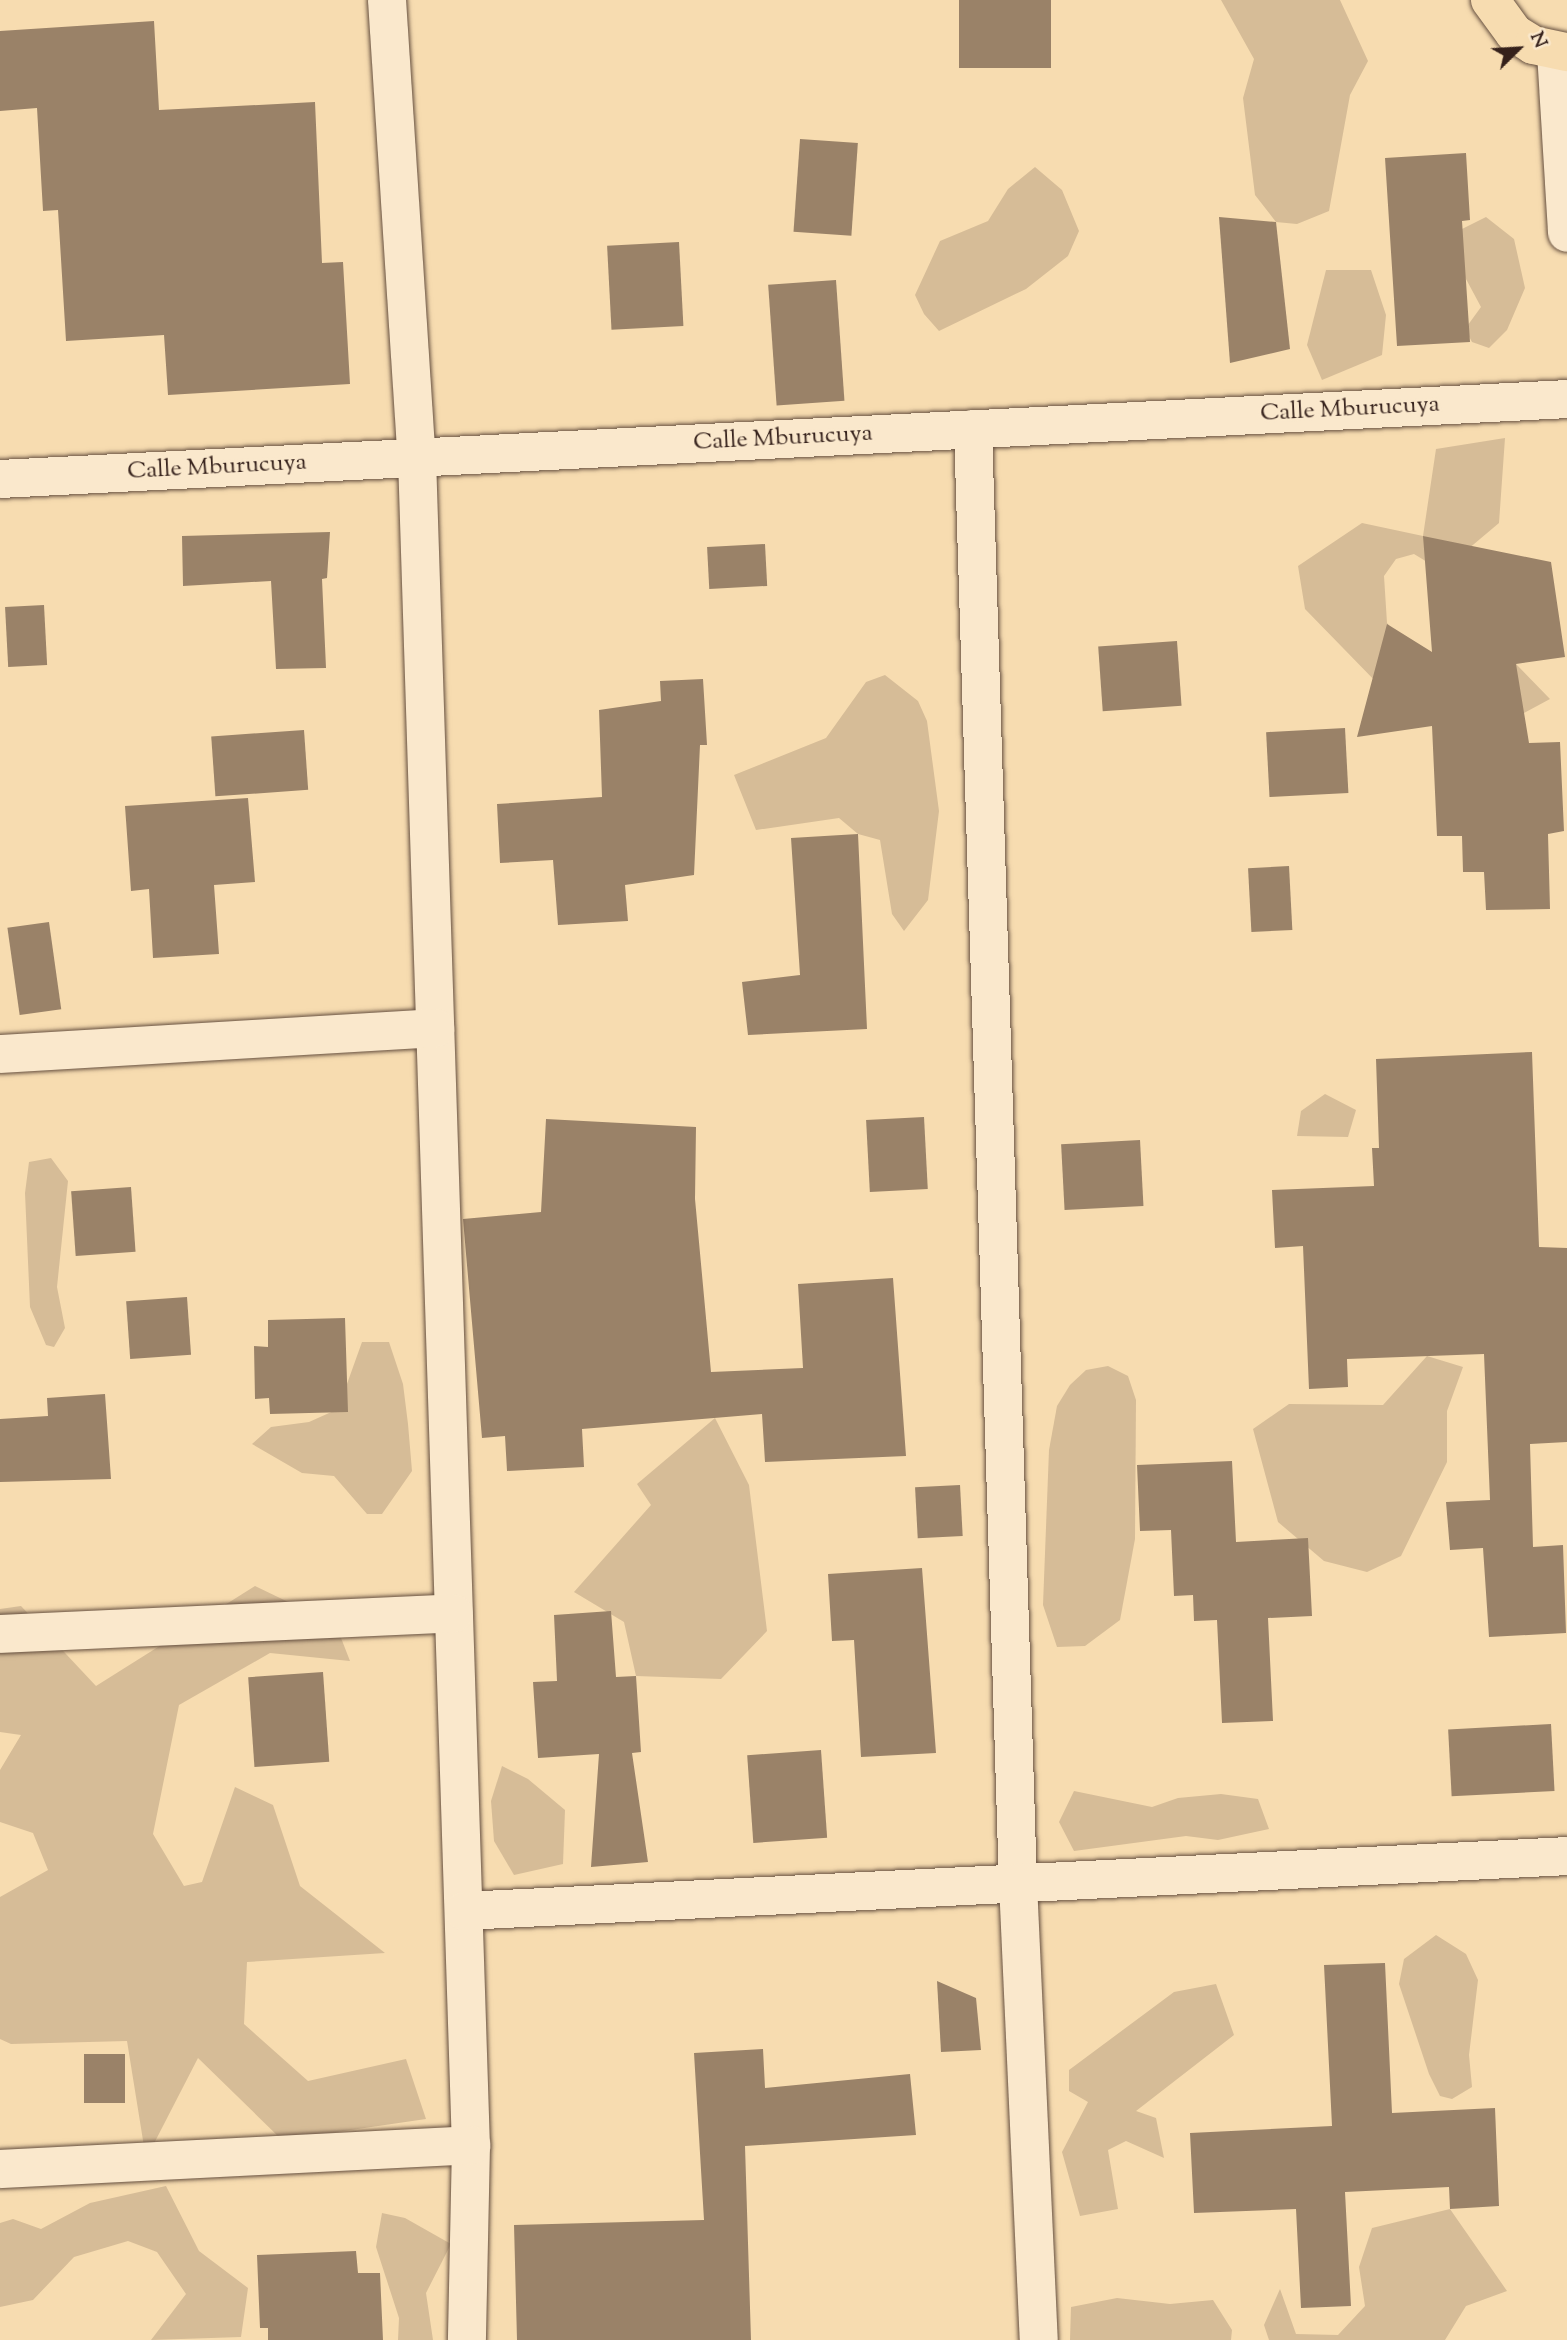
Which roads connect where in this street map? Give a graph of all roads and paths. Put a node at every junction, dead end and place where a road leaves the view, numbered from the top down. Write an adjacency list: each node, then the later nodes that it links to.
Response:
1 (387, 0): 7 (street)
2 (1486, 5): 3 (highway)
3 (1561, 52): 4 (street)
4 (1567, 233)
5 (1567, 399): 6 (street, Calle Mburucuya)
6 (973, 429): 7 (street, Calle Mburucuya); 14 (street)
7 (417, 458): 8 (street, Calle Mburucuya); 9 (street)
8 (0, 479)
9 (435, 1028): 10 (street); 11 (street)
10 (0, 1054)
11 (454, 1613): 12 (street); 15 (street)
12 (0, 1634)
13 (1567, 1856): 14 (street)
14 (1018, 1883): 15 (street); 19 (street)
15 (464, 1911): 16 (street)
16 (471, 2145): 17 (street); 18 (street)
17 (0, 2169)
18 (467, 2340)
19 (1040, 2340)

